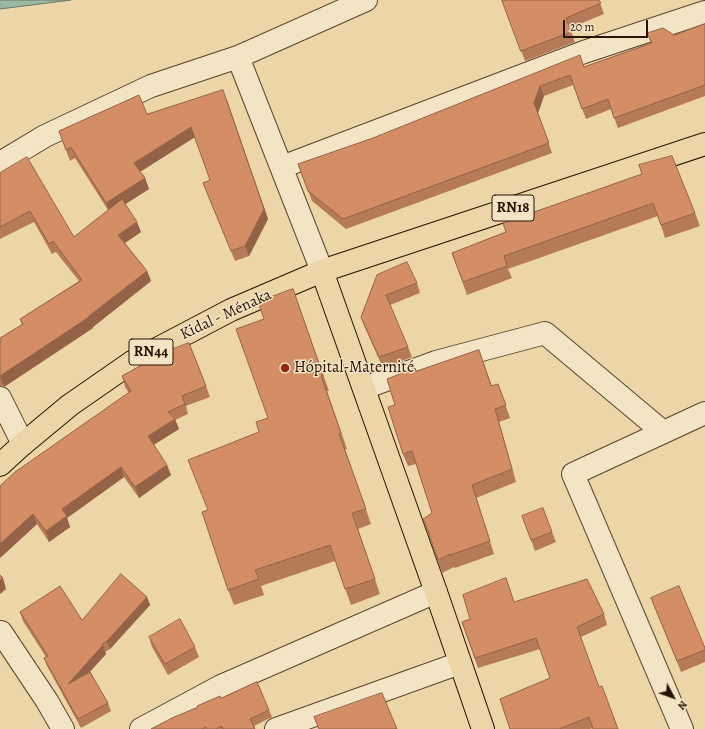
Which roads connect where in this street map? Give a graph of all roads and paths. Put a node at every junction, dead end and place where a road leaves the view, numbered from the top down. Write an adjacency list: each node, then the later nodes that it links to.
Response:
1 (366, 0): 3 (street)
2 (705, 12): 6 (street)
3 (238, 57): 5 (street); 6 (street)
4 (705, 144): 7 (main road, RN18)
5 (0, 163)
6 (282, 167): 7 (street)
7 (322, 272): 8 (main road); 12 (main road, Kidal - Ménaka / RN44)
8 (364, 388): 11 (street); 14 (main road)
9 (0, 398): 12 (street)
10 (705, 413): 11 (street)
11 (663, 432): 21 (street)
12 (23, 444): 13 (main road, Kidal - Ménaka / RN44)
13 (0, 466)
14 (436, 592): 16 (main road); 18 (street)
15 (1, 632): 17 (street)
16 (460, 663): 19 (street); 20 (main road)
17 (63, 729)
18 (142, 729)
19 (276, 729)
20 (483, 729)
21 (682, 729)

